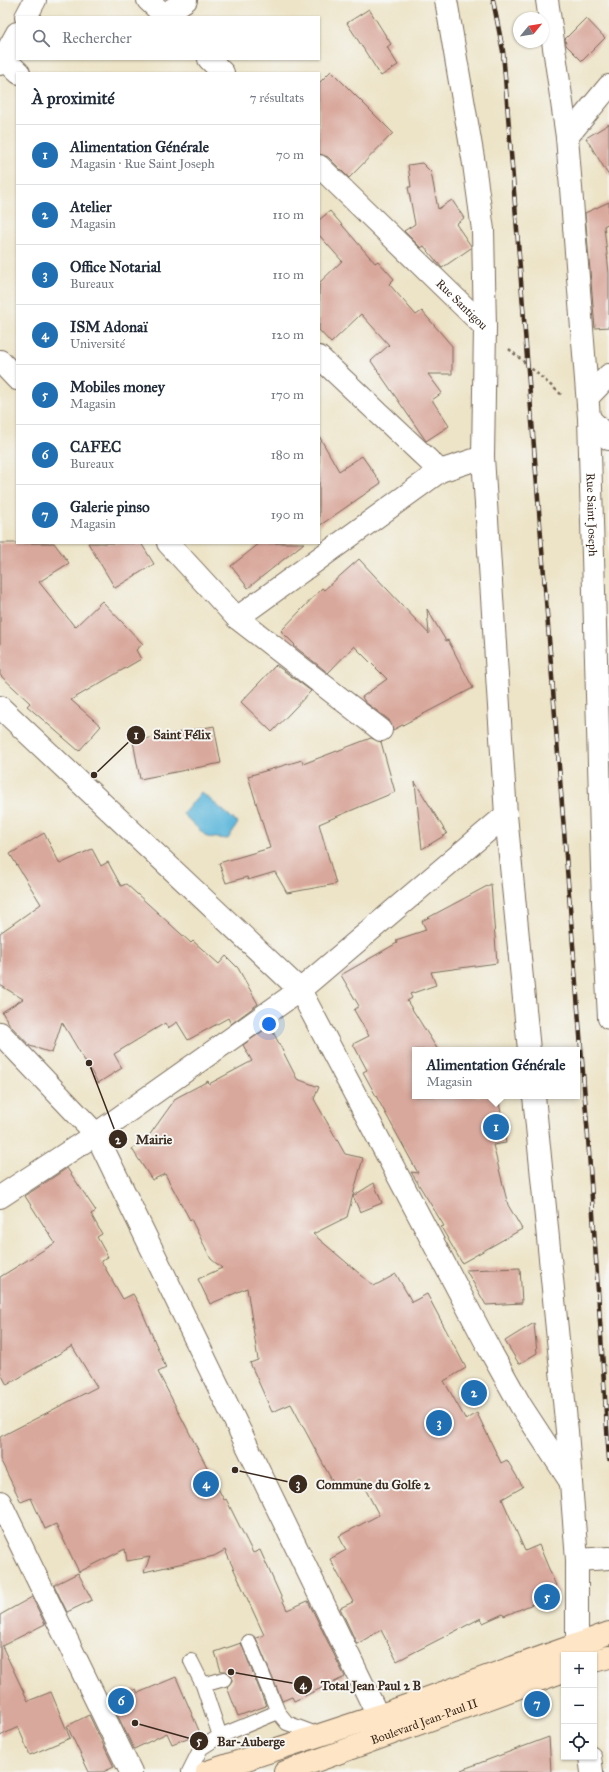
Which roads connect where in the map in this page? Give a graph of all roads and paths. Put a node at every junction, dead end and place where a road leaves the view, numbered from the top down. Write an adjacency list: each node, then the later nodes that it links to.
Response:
1 (35, 0): 6 (street)
2 (148, 0): 7 (street)
3 (186, 0): 7 (street)
4 (446, 0): 16 (street)
5 (547, 0): 14 (street, Rue Saint Joseph)
6 (27, 16)
7 (165, 16)
8 (16, 35): 9 (street)
9 (1, 59): 11 (street)
10 (210, 60): 12 (street)
11 (18, 72)
12 (222, 72)
13 (609, 86): 14 (street)
14 (567, 137): 21 (street, Rue Saint Joseph)
15 (320, 167): 16 (street, Rue Santigou)
16 (485, 327): 22 (path, Rue Santigou); 24 (street)
17 (320, 358): 25 (street)
18 (0, 361): 20 (street)
19 (609, 375): 21 (street)
20 (16, 378)
21 (588, 397): 22 (street, Rue Saint Joseph)
22 (589, 418): 23 (street); 32 (street, Rue Saint Joseph)
23 (609, 439)
24 (483, 457): 25 (street); 30 (street)
25 (440, 471): 27 (street)
26 (169, 544): 27 (street)
27 (237, 618): 29 (street)
28 (3, 717): 31 (street)
29 (381, 730)
30 (506, 815): 31 (street); 34 (street)
31 (300, 990): 36 (street); 38 (street)
32 (609, 1018)
33 (0, 1033): 36 (street)
34 (530, 1047)
35 (534, 1099): 38 (street)
36 (96, 1134): 37 (street); 52 (street)
37 (0, 1197)
38 (570, 1481): 41 (street)
39 (0, 1502): 56 (street)
40 (609, 1558): 41 (street)
41 (577, 1560): 44 (street)
42 (609, 1633): 44 (main road, Boulevard Jean-Paul II)
43 (249, 1642): 51 (lane)
44 (576, 1650): 52 (main road, Boulevard Jean-Paul II)
45 (609, 1657): 46 (main road)
46 (597, 1660)
47 (192, 1661): 50 (lane)
48 (561, 1672): 59 (main road, Boulevard Jean-Paul II)
49 (224, 1679): 50 (lane)
50 (204, 1685): 54 (lane)
51 (278, 1712): 53 (lane); 54 (lane)
52 (378, 1716): 53 (main road, Boulevard Jean-Paul II)
53 (320, 1735): 58 (main road, Boulevard Jean-Paul II)
54 (220, 1736): 57 (lane)
55 (590, 1760): 60 (street)
56 (131, 1772)
57 (189, 1772)
58 (207, 1772)
59 (285, 1772)
60 (592, 1772)

